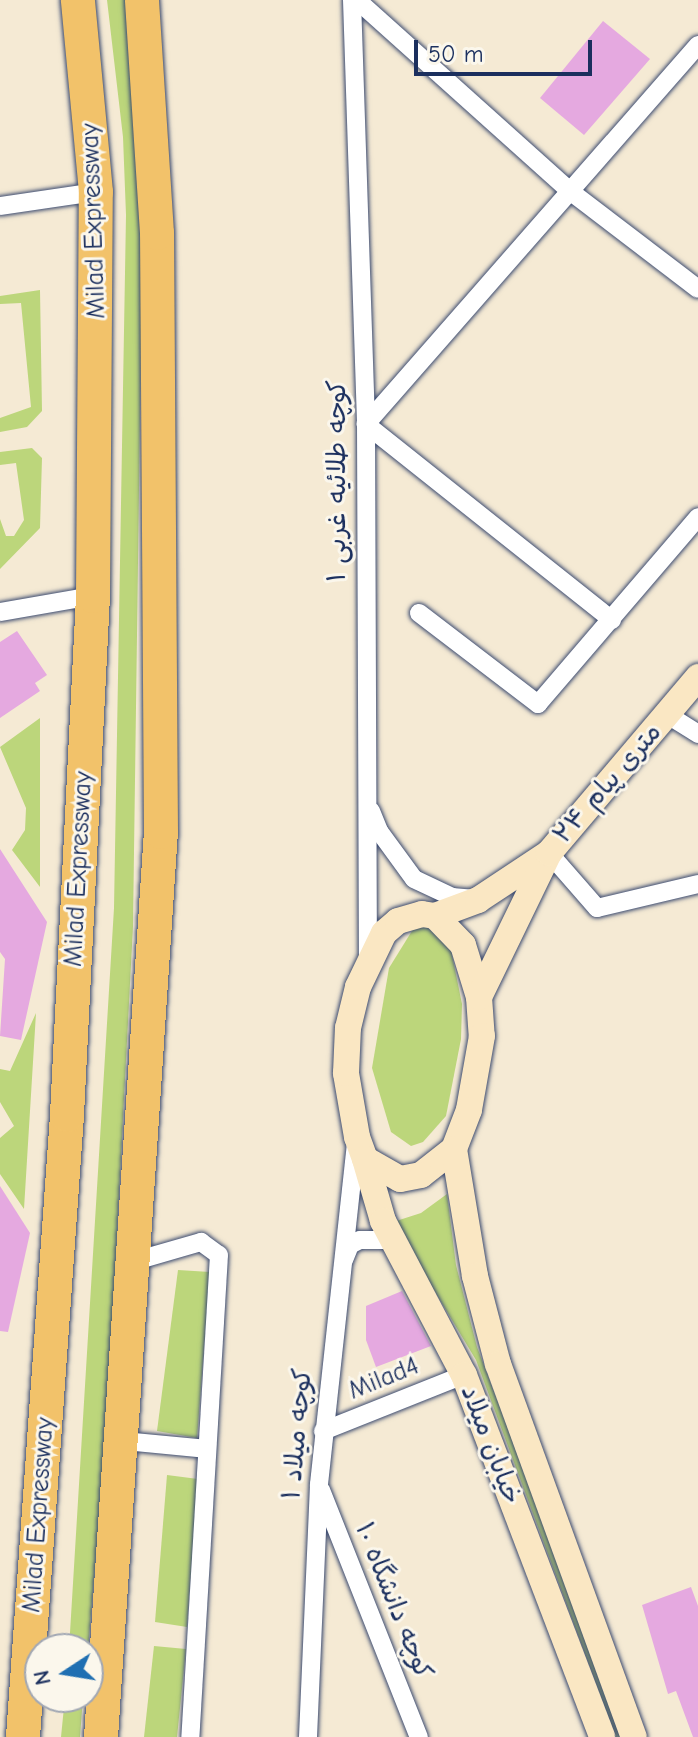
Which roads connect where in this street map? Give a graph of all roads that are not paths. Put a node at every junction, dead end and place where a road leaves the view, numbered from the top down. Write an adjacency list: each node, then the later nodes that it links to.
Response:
1 (78, 0): 6 (highway, Milad Expressway)
2 (142, 0): 28 (highway)
3 (355, 0): 5 (street); 9 (street, کوچه طلائیه غربی ۱)
4 (698, 45): 5 (street)
5 (570, 191): 8 (street); 9 (street)
6 (96, 192): 7 (street); 11 (highway, Milad Expressway)
7 (0, 206)
8 (698, 289)
9 (366, 424): 14 (street); 18 (street, کوچه طلائیه غربی ۱)
10 (698, 517): 14 (street)
11 (93, 596): 12 (street); 35 (highway, Milad Expressway)
12 (0, 612)
13 (419, 613): 14 (street)
14 (612, 620)
15 (698, 677): 16 (street, ۲۴ متری پیام)
16 (668, 715): 17 (street); 19 (street, ۲۴ متری پیام)
17 (698, 734)
18 (366, 798): 21 (street); 23 (street, کوچه طلائیه غربی ۱)
19 (549, 853): 20 (street); 21 (street, خیابان میلاد); 24 (street)
20 (698, 884)
21 (478, 900): 22 (street, خیابان میلاد)
22 (435, 916): 23 (street, خیابان میلاد); 24 (street)
23 (368, 962): 25 (street, خیابان میلاد)
24 (479, 997): 26 (street)
25 (361, 1148): 26 (street); 27 (street, خیابان میلاد); 29 (street, کوچه میلاد ۱)
26 (454, 1149): 41 (street, خیابان میلاد)
27 (393, 1240): 29 (street); 30 (street, خیابان میلاد)
28 (135, 1261): 32 (highway); 33 (street)
29 (341, 1266): 31 (street, کوچه میلاد ۱)
30 (464, 1375): 31 (street, Milad4); 40 (street, خیابان میلاد)
31 (323, 1431): 34 (street, کوچه میلاد ۱)
32 (124, 1441): 33 (street); 36 (highway)
33 (207, 1449): 37 (street)
34 (319, 1484): 38 (street, کوچه میلاد ۱); 39 (street, کوچه دانشگاه ۱۰)
35 (23, 1737)
36 (101, 1737)
37 (190, 1737)
38 (308, 1737)
39 (419, 1737)
40 (602, 1737)
41 (634, 1737)

